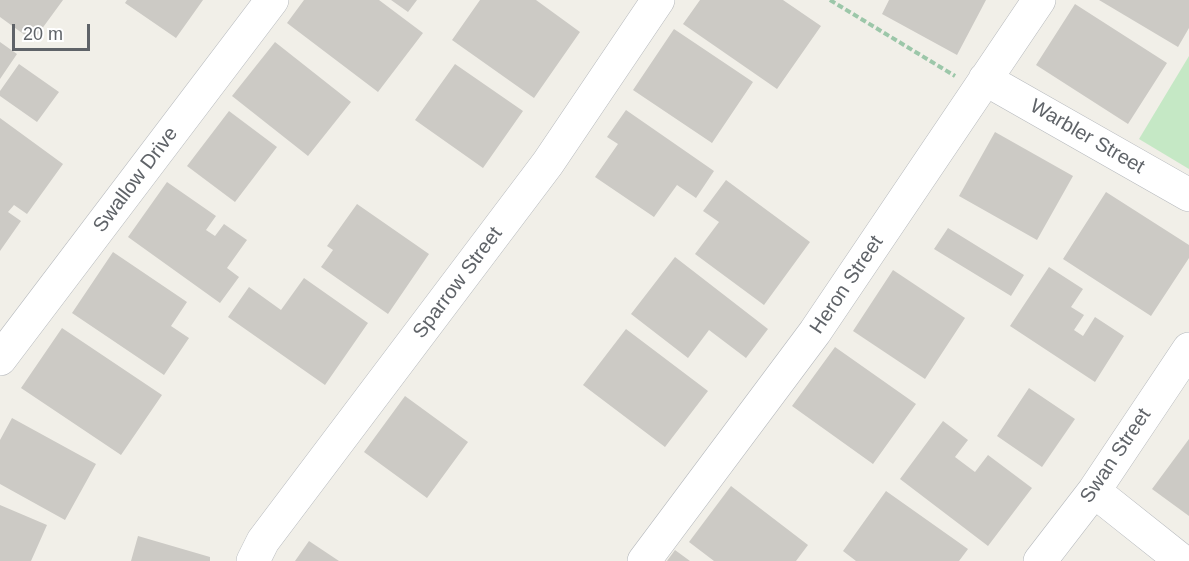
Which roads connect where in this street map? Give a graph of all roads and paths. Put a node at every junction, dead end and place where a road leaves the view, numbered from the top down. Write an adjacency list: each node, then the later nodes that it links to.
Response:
1 (272, 0): 8 (street, Swallow Drive)
2 (658, 0): 10 (street, Sparrow Street)
3 (830, 0): 5 (path)
4 (1039, 0): 5 (street, Heron Street)
5 (986, 79): 6 (street, Warbler Street); 11 (street, Heron Street)
6 (1189, 195)
7 (1189, 349): 9 (street, Swan Street)
8 (0, 359)
9 (1094, 491): 12 (street, Swan Street); 13 (street)
10 (253, 561)
11 (644, 561)
12 (1040, 561)
13 (1182, 561)

